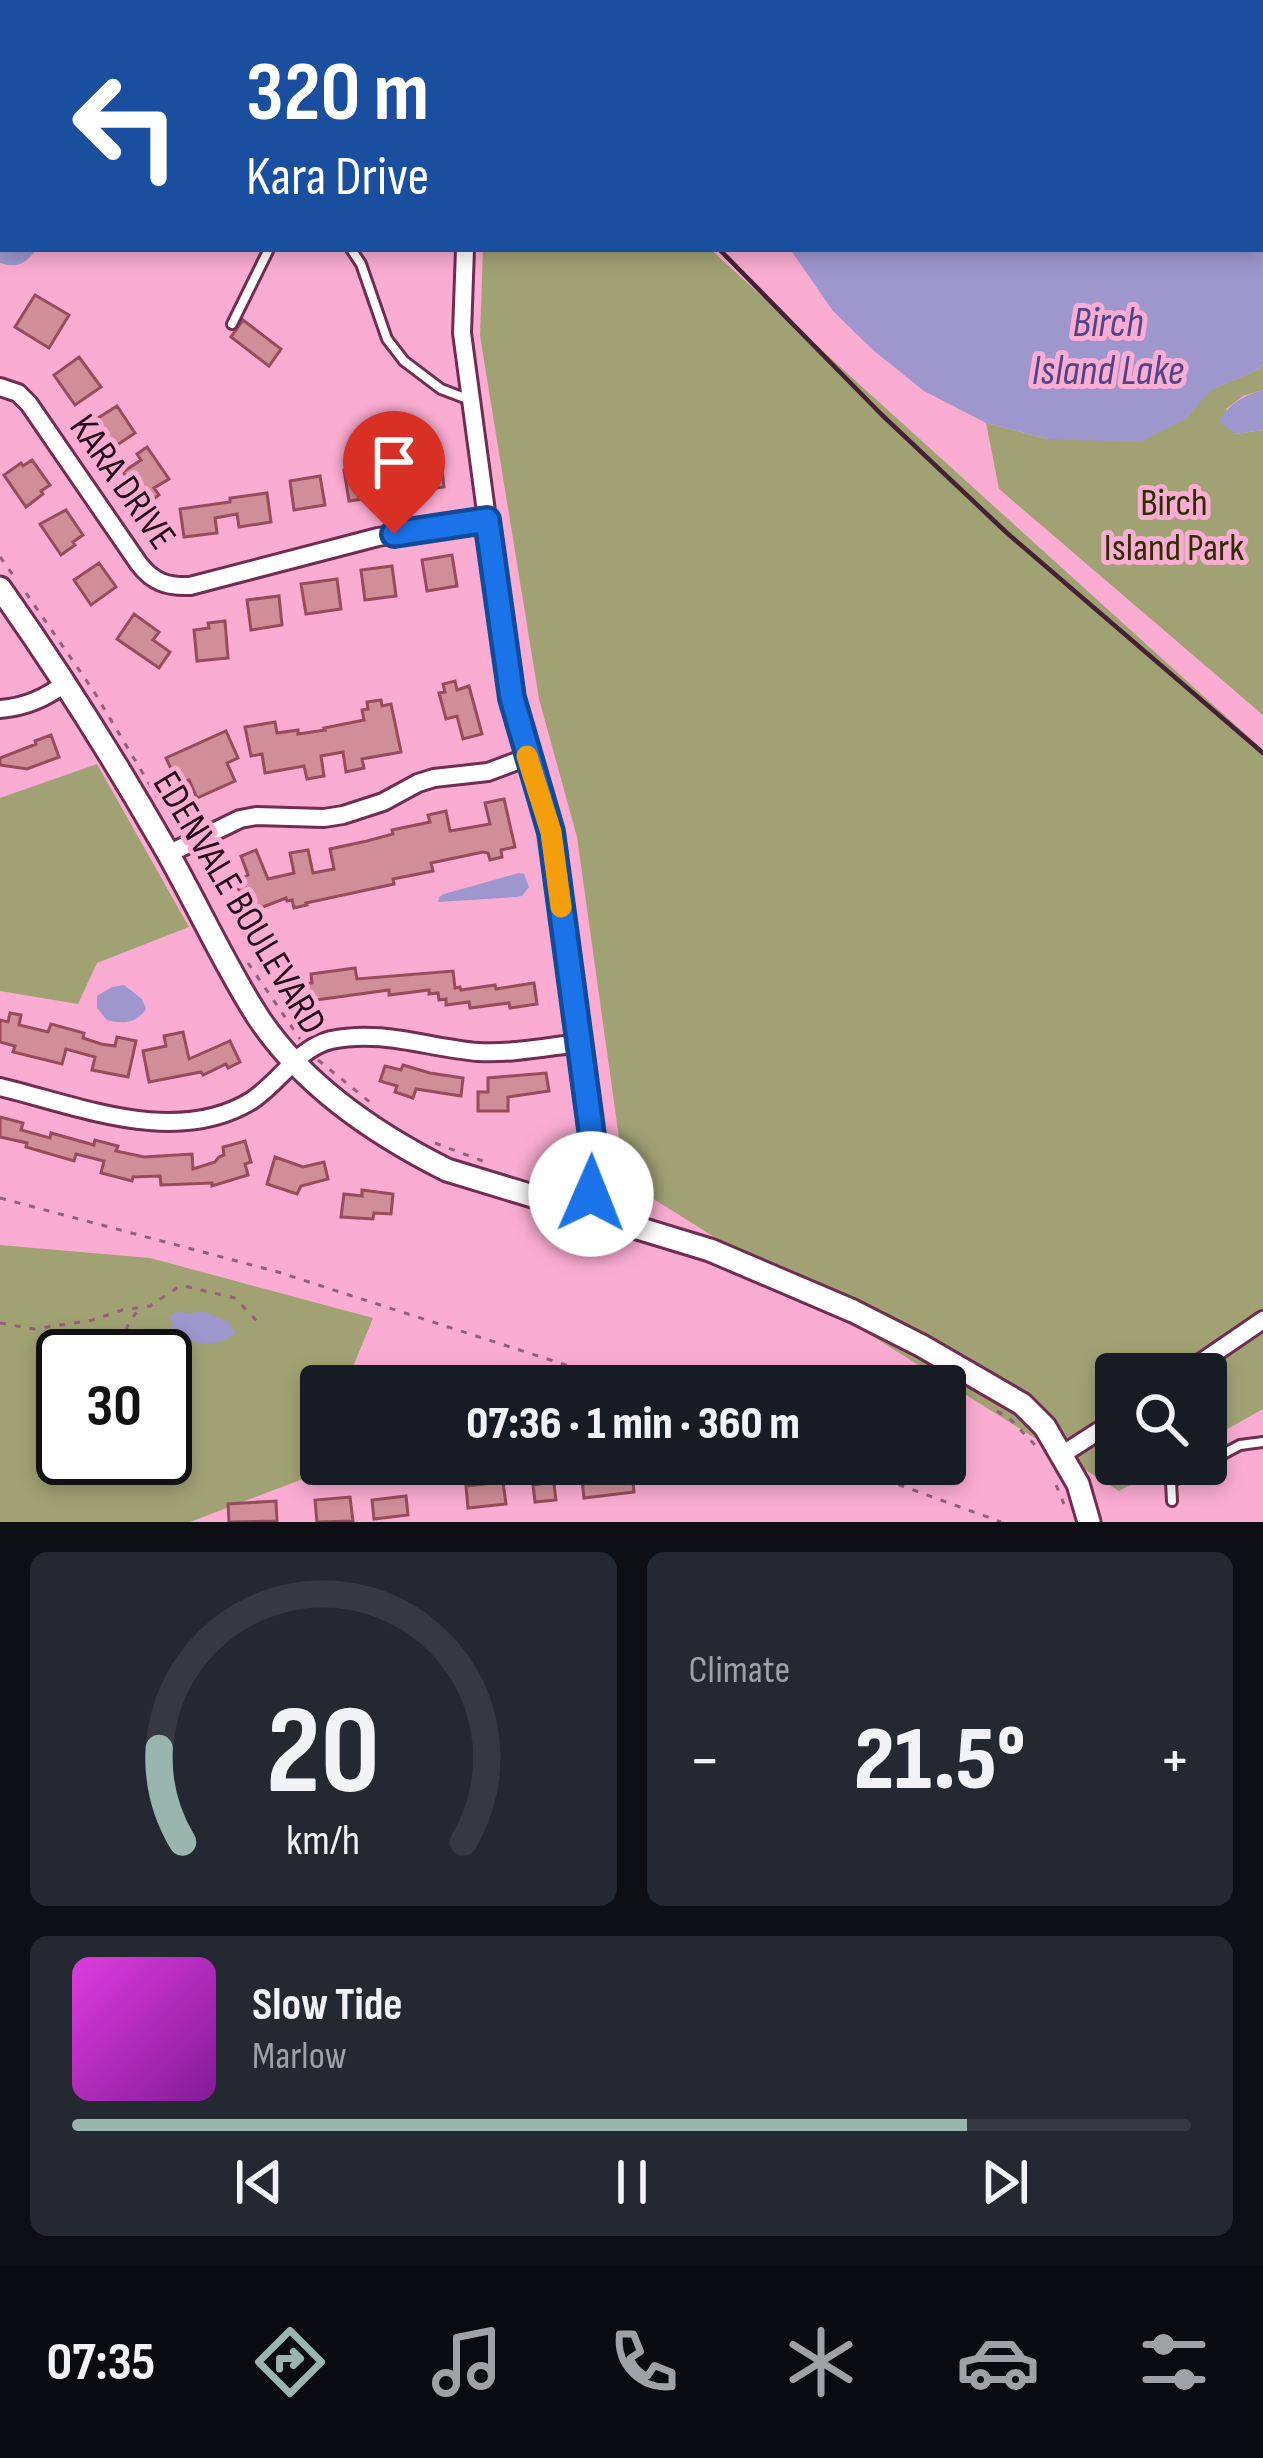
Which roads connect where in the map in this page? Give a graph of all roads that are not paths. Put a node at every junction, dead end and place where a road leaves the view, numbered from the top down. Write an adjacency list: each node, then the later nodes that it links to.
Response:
1 (267, 252): 4 (lane)
2 (353, 252): 6 (lane)
3 (465, 252): 6 (street)
4 (232, 324)
5 (4, 382): 7 (street, KARA DRIVE)
6 (471, 400): 7 (street)
7 (487, 520): 11 (street)
8 (7, 582): 9 (street, EDENVALE BOULEVARD)
9 (66, 683): 10 (street); 12 (street, EDENVALE BOULEVARD)
10 (0, 709)
11 (528, 757): 12 (street); 13 (street)
12 (168, 854): 14 (street, EDENVALE BOULEVARD)
13 (579, 1043): 14 (street); 16 (street)
14 (302, 1056): 15 (street); 16 (street, EDENVALE BOULEVARD)
15 (0, 1087)
16 (586, 1212): 22 (street, EDENVALE BOULEVARD)
17 (1263, 1320): 18 (street)
18 (1215, 1353)
19 (1095, 1435): 22 (street)
20 (1263, 1442): 21 (lane)
21 (1227, 1452)
22 (1057, 1463): 25 (street, EDENVALE BOULEVARD)
23 (1171, 1485): 24 (lane)
24 (1172, 1501)
25 (1089, 1522)

